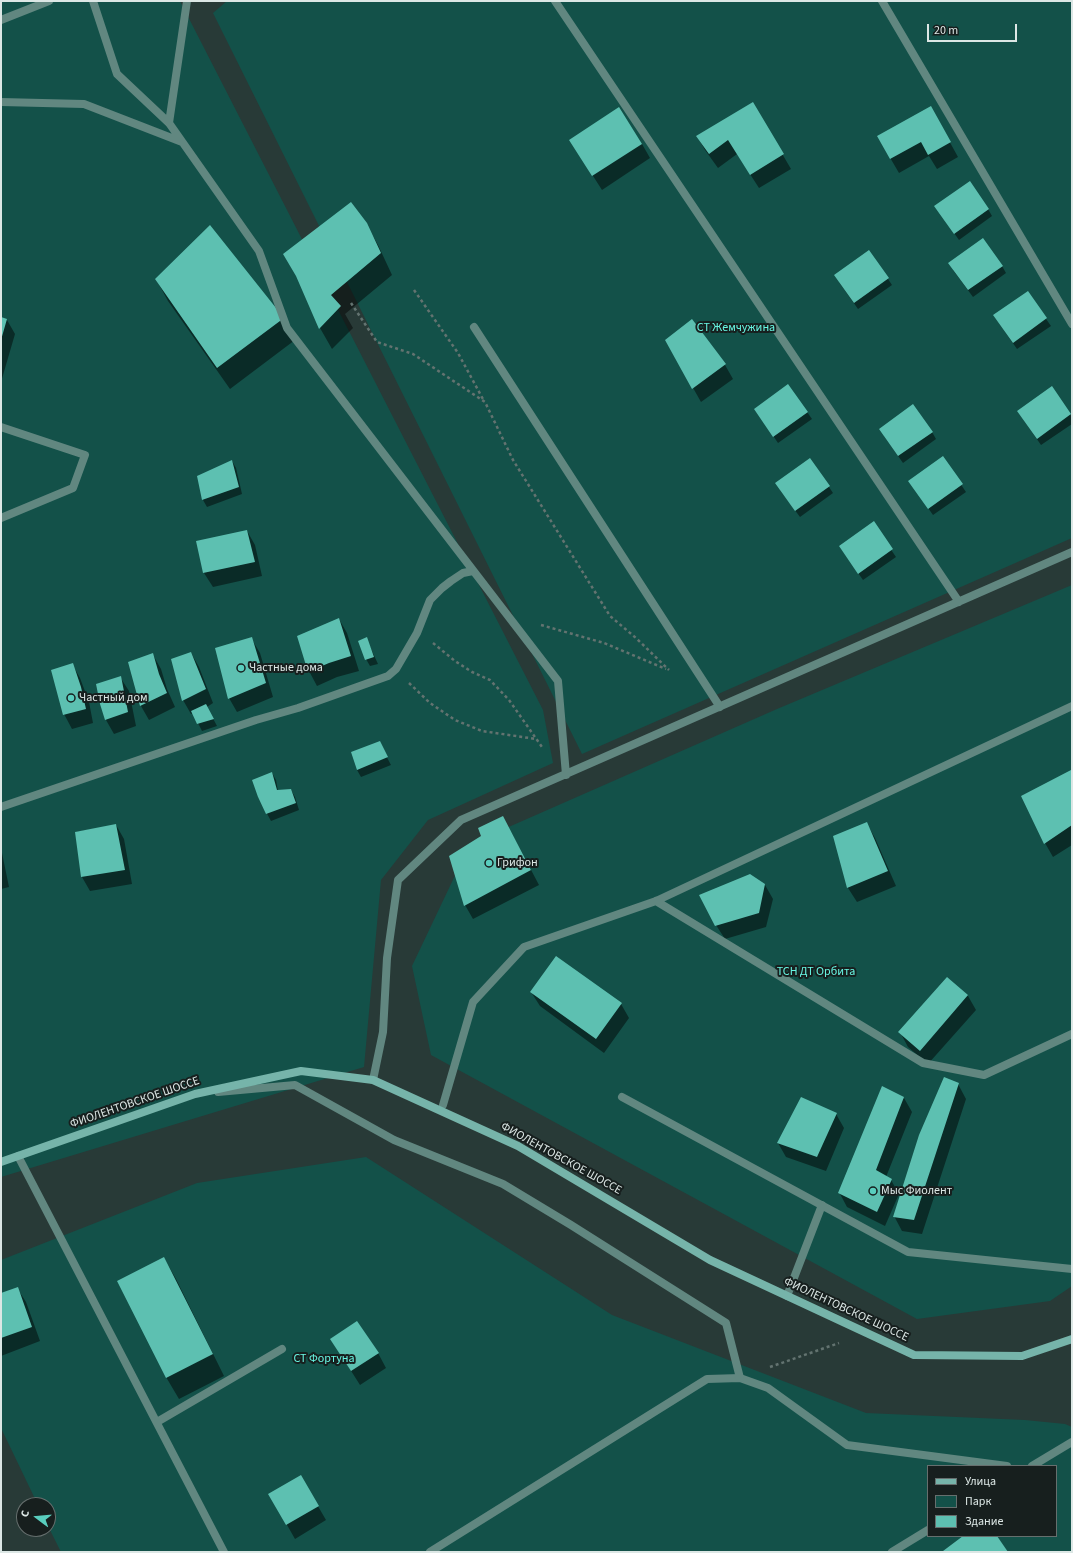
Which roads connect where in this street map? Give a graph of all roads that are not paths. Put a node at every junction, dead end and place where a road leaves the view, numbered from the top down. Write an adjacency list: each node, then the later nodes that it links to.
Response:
1 (50, 1): 6 (street)
2 (93, 1): 8 (street)
3 (187, 1): 8 (street)
4 (555, 1): 16 (street)
5 (882, 1): 10 (street)
6 (1, 20)
7 (1, 102): 9 (street)
8 (169, 123): 9 (street)
9 (182, 142): 15 (street)
10 (1072, 324)
11 (474, 327): 18 (street)
12 (1, 427): 13 (street)
13 (1, 518)
14 (1072, 552): 16 (street)
15 (473, 571): 19 (street); 20 (street)
16 (959, 602): 18 (street)
17 (1072, 706): 21 (street)
18 (720, 707): 19 (street)
19 (566, 774): 23 (street)
20 (1, 807)
21 (656, 901): 22 (street); 26 (street)
22 (1072, 1034)
23 (373, 1080): 24 (main road, ФИОЛЕНТОВСКОЕ ШОССЕ); 31 (main road, ФИОЛЕНТОВСКОЕ ШОССЕ)
24 (196, 1094): 27 (main road, ФИОЛЕНТОВСКОЕ ШОССЕ); 34 (street)
25 (622, 1097): 29 (street)
26 (443, 1105)
27 (18, 1156): 28 (main road, ФИОЛЕНТОВСКОЕ ШОССЕ); 35 (street)
28 (1, 1162)
29 (822, 1205): 30 (street); 31 (street)
30 (1072, 1269)
31 (787, 1296): 32 (main road, ФИОЛЕНТОВСКОЕ ШОССЕ)
32 (1072, 1339)
33 (282, 1349): 35 (street)
34 (740, 1378): 37 (street); 41 (street)
35 (157, 1422): 40 (street)
36 (1072, 1442): 38 (street)
37 (999, 1465)
38 (1034, 1465)
39 (927, 1531): 42 (street)
40 (224, 1552)
41 (430, 1552)
42 (892, 1552)

